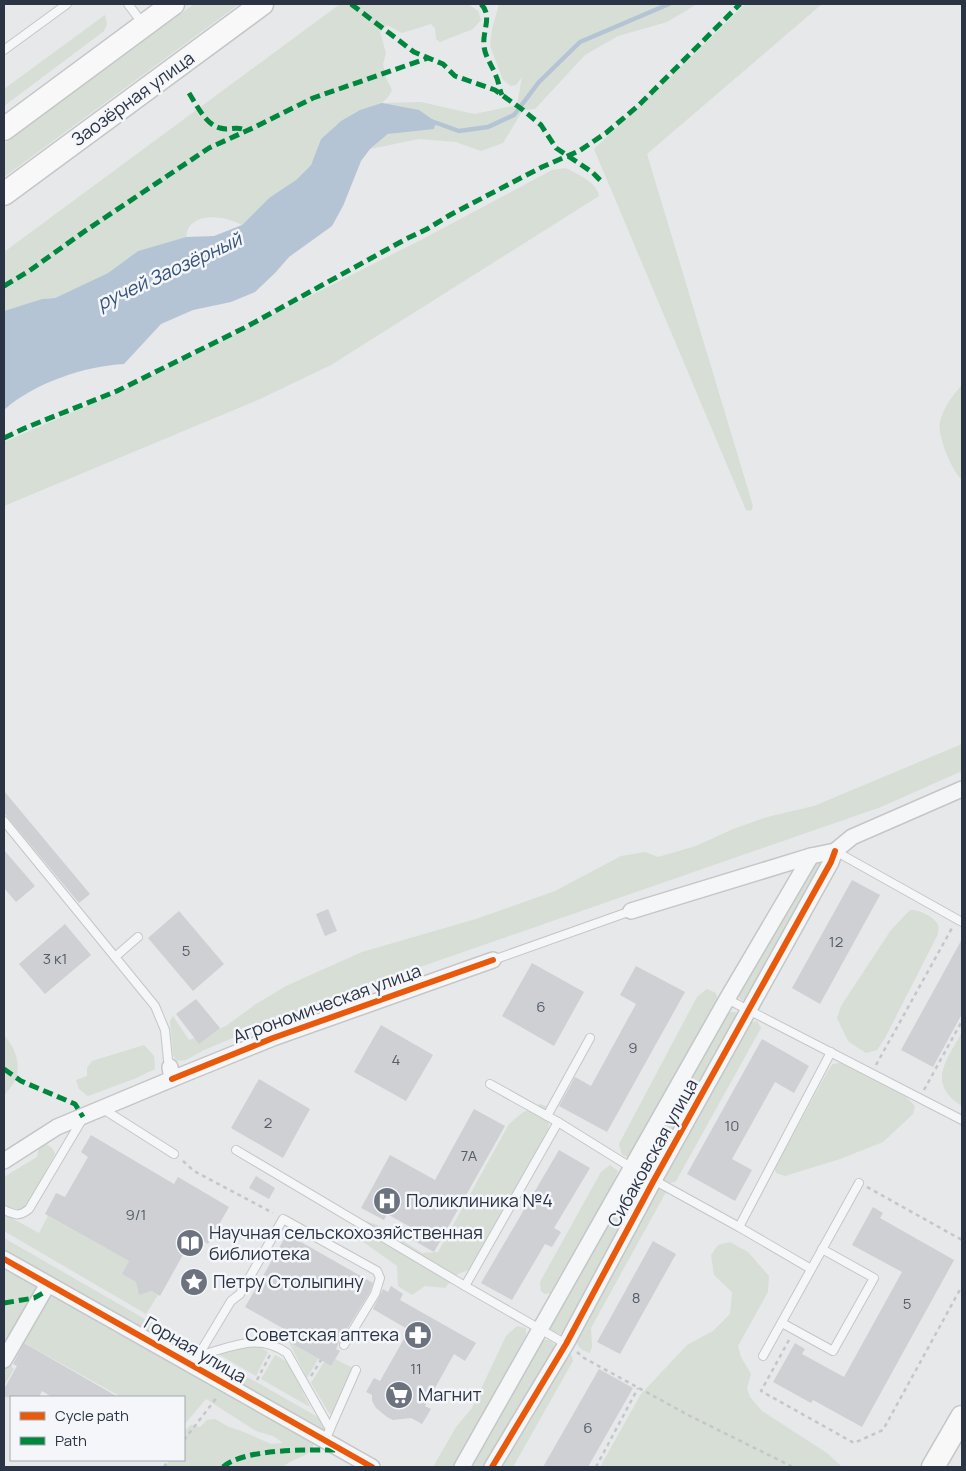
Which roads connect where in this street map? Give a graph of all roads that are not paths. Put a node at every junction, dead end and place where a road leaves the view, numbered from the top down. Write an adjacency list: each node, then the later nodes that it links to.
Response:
1 (67, 4): 6 (lane)
2 (128, 4): 5 (lane)
3 (173, 4): 5 (main road)
4 (262, 4): 8 (main road, Заозёрная улица)
5 (144, 25): 7 (main road)
6 (4, 50)
7 (4, 130)
8 (4, 194)
9 (962, 788): 11 (street)
10 (4, 821): 16 (lane)
11 (835, 851): 12 (street); 14 (lane); 19 (street, Сибаковская улица)
12 (811, 856): 13 (street); 18 (street, Сибаковская улица)
13 (631, 911): 17 (lane)
14 (960, 920)
15 (138, 937): 16 (lane)
16 (115, 956): 22 (lane)
17 (493, 960): 22 (street, Агрономическая улица)
18 (727, 999): 19 (lane); 32 (street, Сибаковская улица)
19 (749, 1011): 21 (lane); 33 (street, Сибаковская улица)
20 (590, 1038): 25 (lane)
21 (832, 1052): 27 (lane); 36 (lane)
22 (171, 1073): 24 (street, Агрономическая улица)
23 (490, 1084): 25 (lane)
24 (103, 1109): 26 (street, Агрономическая улица); 30 (lane)
25 (547, 1116): 28 (lane)
26 (84, 1117): 31 (street, Агрономическая улица); 35 (lane)
27 (962, 1120)
28 (558, 1122): 32 (lane); 41 (lane)
29 (236, 1150): 41 (lane)
30 (174, 1154)
31 (4, 1161)
32 (632, 1168): 33 (lane); 43 (street, Сибаковская улица)
33 (654, 1180): 36 (lane); 44 (street, Сибаковская улица)
34 (859, 1183): 37 (lane)
35 (4, 1210)
36 (739, 1226): 39 (lane)
37 (822, 1250): 39 (lane); 42 (lane)
38 (4, 1260): 40 (street, Горная улица)
39 (811, 1269): 42 (lane)
40 (48, 1284): 48 (street); 49 (street, Горная улица)
41 (465, 1286): 43 (lane)
42 (782, 1323): 47 (lane)
43 (540, 1329): 44 (lane); 54 (street, Сибаковская улица)
44 (566, 1344): 55 (street, Сибаковская улица)
45 (344, 1346): 49 (lane)
46 (208, 1353): 52 (lane)
47 (763, 1356)
48 (4, 1360)
49 (192, 1366): 52 (street, Горная улица)
50 (356, 1370): 52 (lane)
51 (962, 1417): 56 (main road)
52 (328, 1435): 53 (street, Горная улица)
53 (372, 1467)
54 (462, 1467)
55 (492, 1467)
56 (933, 1467)

